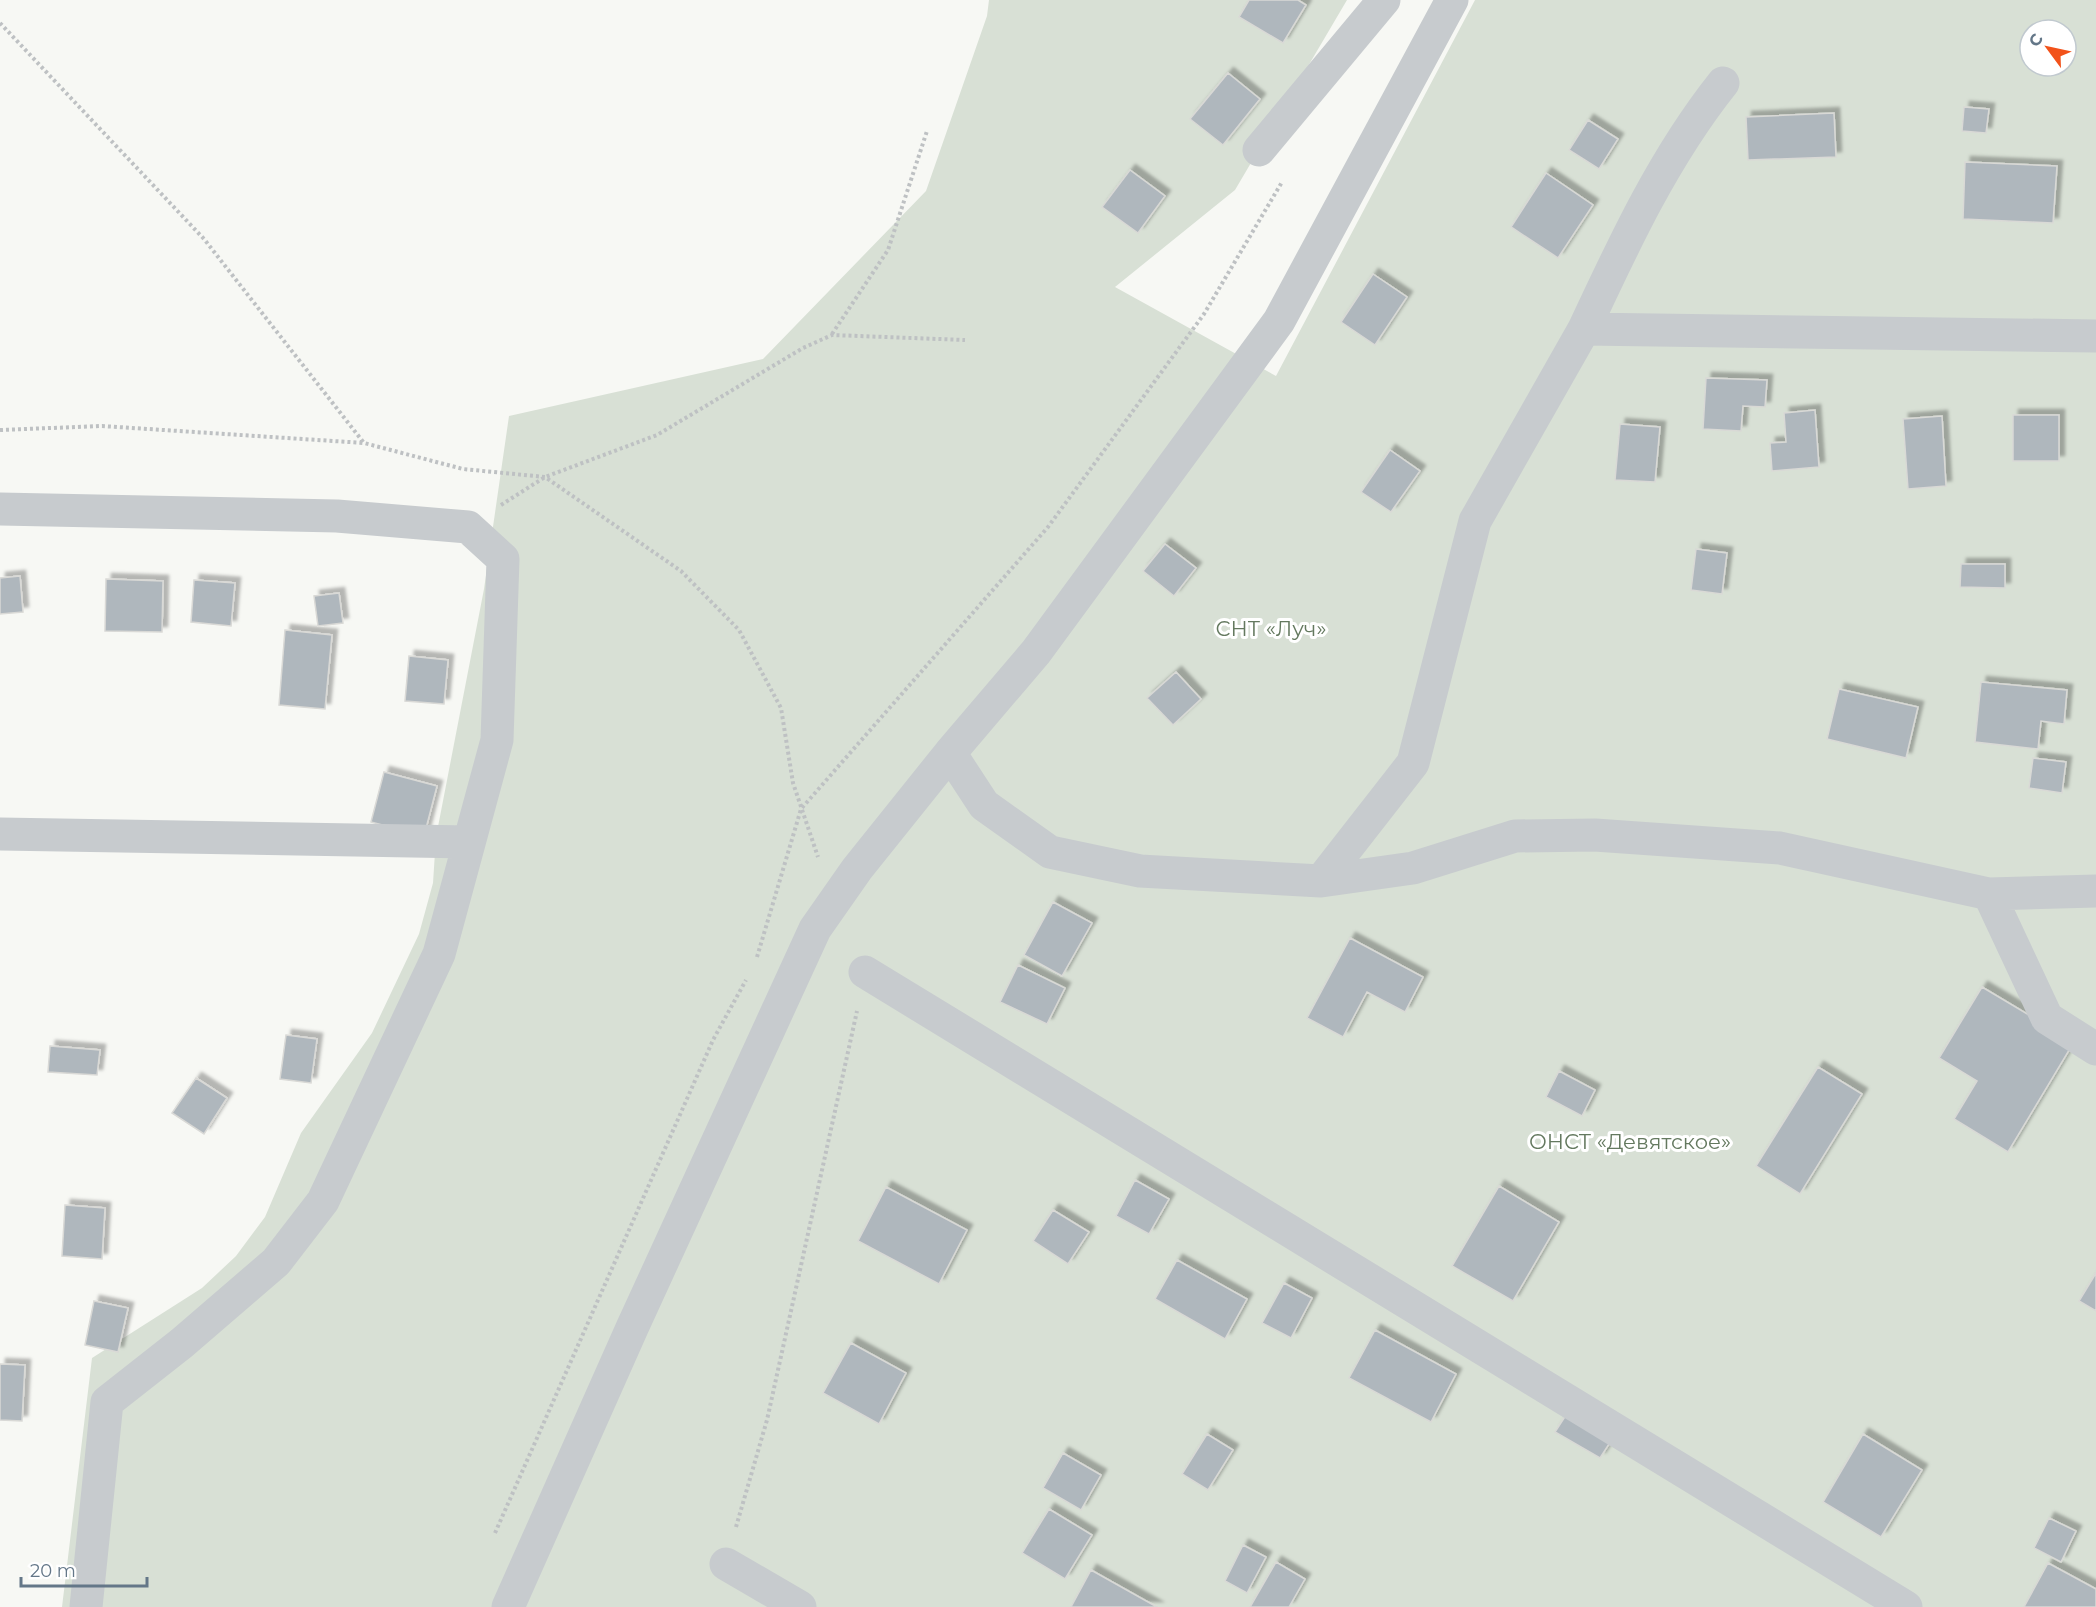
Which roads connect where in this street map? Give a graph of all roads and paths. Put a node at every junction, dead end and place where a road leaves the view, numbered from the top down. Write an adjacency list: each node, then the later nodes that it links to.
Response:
1 (1384, 0): 6 (street)
2 (1452, 0): 16 (street)
3 (0, 23): 12 (path)
4 (1723, 83): 7 (street)
5 (927, 130): 8 (path)
6 (1259, 150)
7 (1584, 329): 9 (street); 19 (street)
8 (832, 335): 10 (path); 13 (path)
9 (2096, 336)
10 (965, 340)
11 (0, 430): 12 (path)
12 (364, 443): 13 (path)
13 (544, 477): 15 (path); 22 (path)
14 (0, 509): 15 (street)
15 (468, 527): 18 (street)
16 (950, 753): 19 (street); 22 (street)
17 (0, 834): 18 (street)
18 (469, 842): 26 (street)
19 (1321, 880): 21 (street)
20 (2096, 891): 21 (street)
21 (1989, 894): 24 (street)
22 (832, 901): 27 (street)
23 (866, 972): 25 (path); 29 (street)
24 (2096, 1049)
25 (726, 1564): 28 (street)
26 (86, 1607)
27 (508, 1607)
28 (800, 1607)
29 (1906, 1607)

